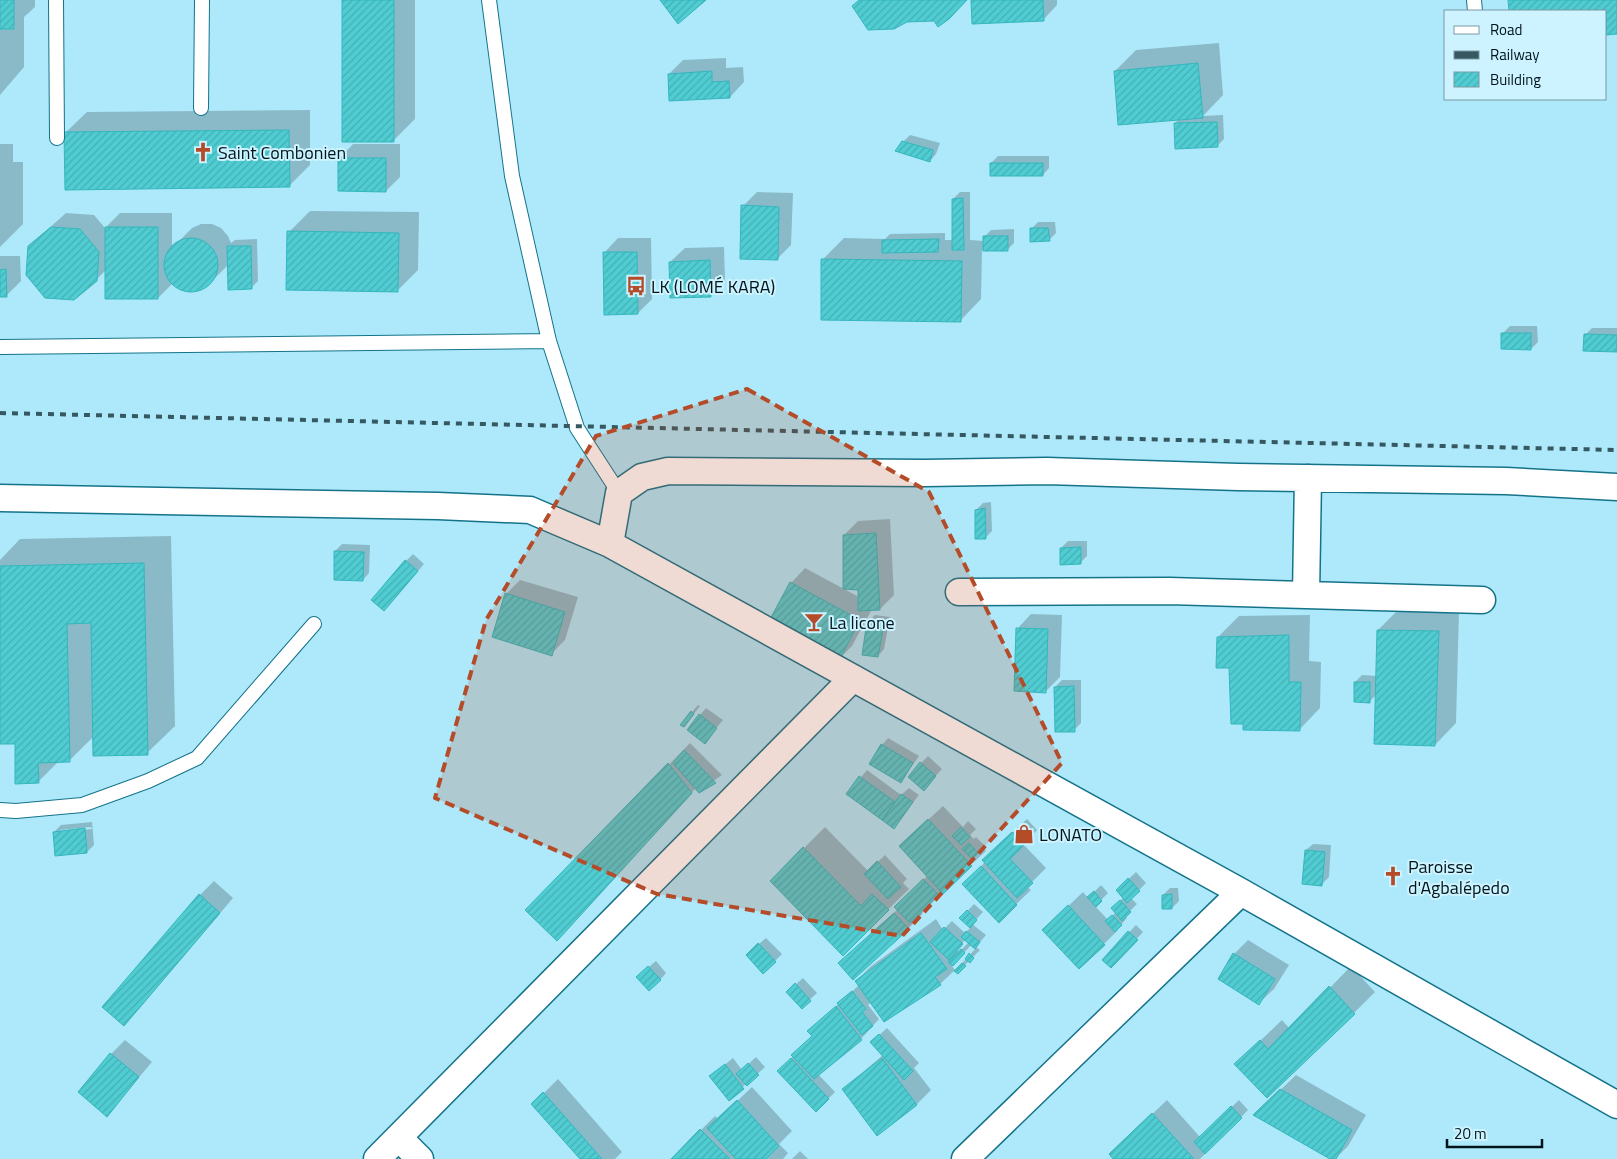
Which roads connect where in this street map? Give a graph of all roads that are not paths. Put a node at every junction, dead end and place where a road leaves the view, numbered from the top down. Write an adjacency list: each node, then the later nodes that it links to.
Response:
1 (56, 0): 5 (lane)
2 (202, 0): 4 (lane)
3 (489, 0): 6 (lane)
4 (201, 108)
5 (57, 138)
6 (549, 341): 7 (lane); 10 (lane)
7 (0, 347)
8 (1308, 478): 9 (street); 10 (street); 14 (street)
9 (1617, 486)
10 (619, 492): 12 (street)
11 (0, 498): 12 (street)
12 (610, 544): 17 (street)
13 (959, 592): 14 (street)
14 (1306, 595): 15 (street)
15 (1482, 600)
16 (314, 624): 18 (lane)
17 (853, 678): 19 (street); 21 (street)
18 (0, 810)
19 (1241, 892): 20 (street); 22 (street)
20 (1617, 1105)
21 (399, 1138): 23 (street); 24 (street)
22 (973, 1157)
23 (377, 1159)
24 (420, 1159)

